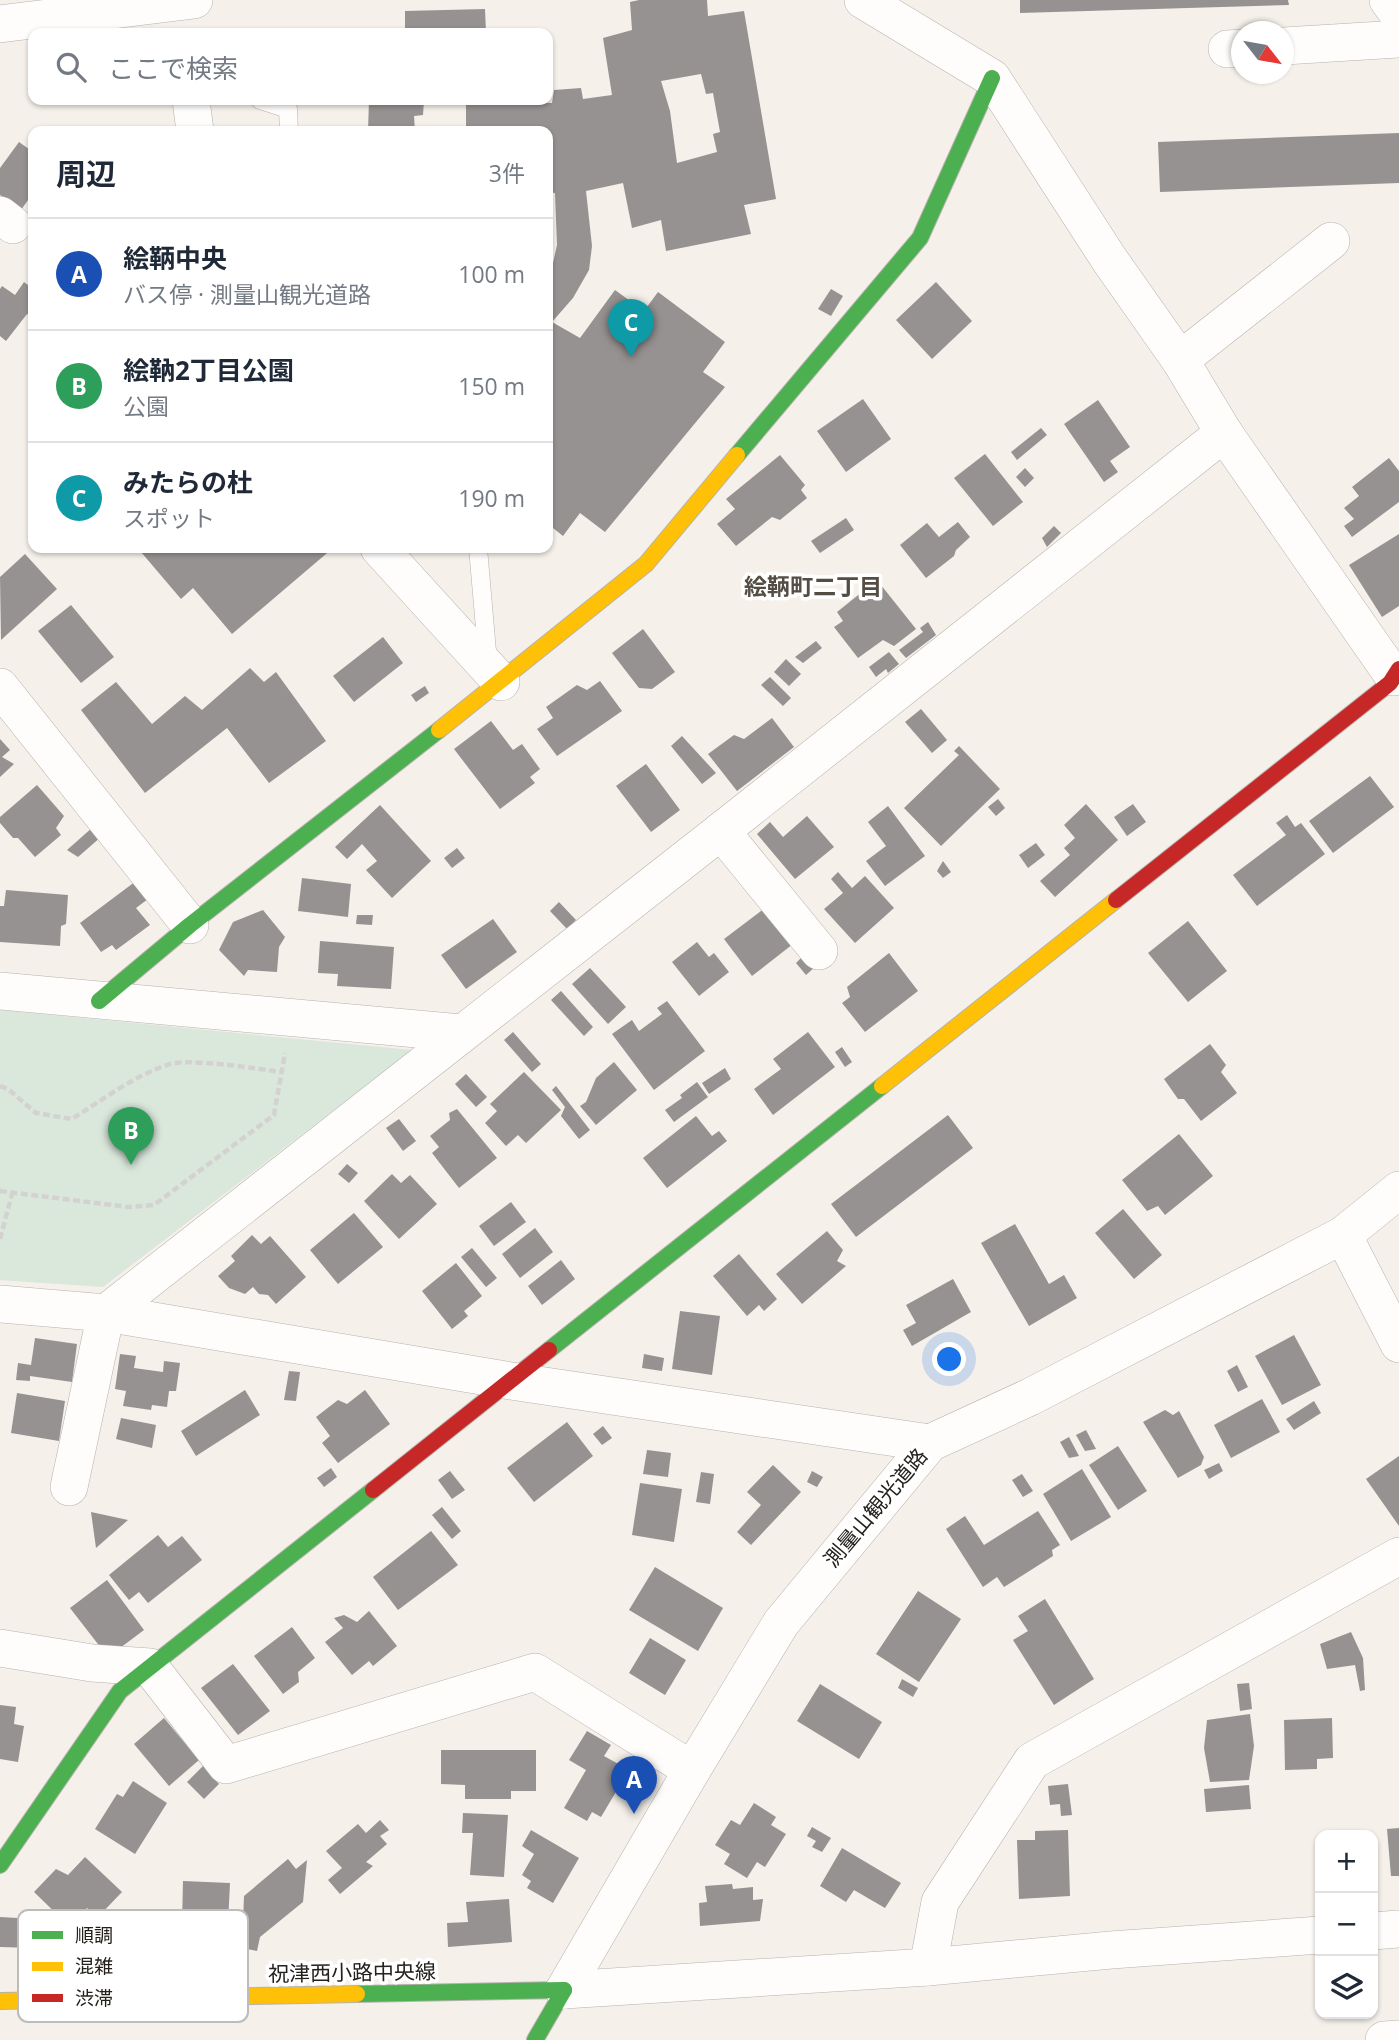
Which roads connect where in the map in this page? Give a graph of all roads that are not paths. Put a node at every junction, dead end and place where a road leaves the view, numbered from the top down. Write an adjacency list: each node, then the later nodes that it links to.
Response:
1 (863, 0): 8 (street)
2 (1388, 0): 4 (street)
3 (186, 12): 5 (street)
4 (1399, 15)
5 (1, 21)
6 (1399, 39): 7 (street)
7 (1294, 45)
8 (992, 78): 14 (street); 18 (street)
9 (192, 105): 11 (street)
10 (276, 105): 12 (lane)
11 (194, 126)
12 (289, 126)
13 (1331, 241): 14 (street)
14 (1180, 360): 15 (street)
15 (1224, 433): 19 (street); 21 (street)
16 (384, 553): 18 (street)
17 (479, 553): 18 (lane)
18 (495, 675): 22 (street)
19 (1395, 684): 32 (street)
20 (0, 687): 22 (street)
21 (721, 831): 23 (street); 26 (street)
22 (190, 925): 25 (street)
23 (819, 951)
24 (0, 991): 25 (street)
25 (99, 1001): 26 (street)
26 (461, 1033): 30 (street)
27 (1399, 1190): 28 (street, 測量山観光道路)
28 (1343, 1235): 31 (street); 33 (street, 測量山観光道路)
29 (0, 1304): 30 (street)
30 (106, 1313): 32 (street); 34 (street)
31 (1399, 1344)
32 (511, 1381): 33 (street); 37 (street)
33 (930, 1443): 38 (street, 測量山観光道路)
34 (69, 1487)
35 (1399, 1556): 43 (street)
36 (0, 1648): 37 (street)
37 (150, 1668): 38 (street); 39 (street)
38 (692, 1770): 44 (street, 測量山観光道路)
39 (0, 1865)
40 (1399, 1929): 41 (street)
41 (1378, 1931)
42 (1315, 1935): 43 (street)
43 (928, 1967): 44 (street)
44 (564, 1990): 45 (street, 祝津西小路中央線); 49 (street)
45 (248, 1996)
46 (0, 2001): 47 (street, 祝津西小路中央線)
47 (18, 2001)
48 (1399, 2039): 50 (street)
49 (535, 2040)
50 (1384, 2040)

